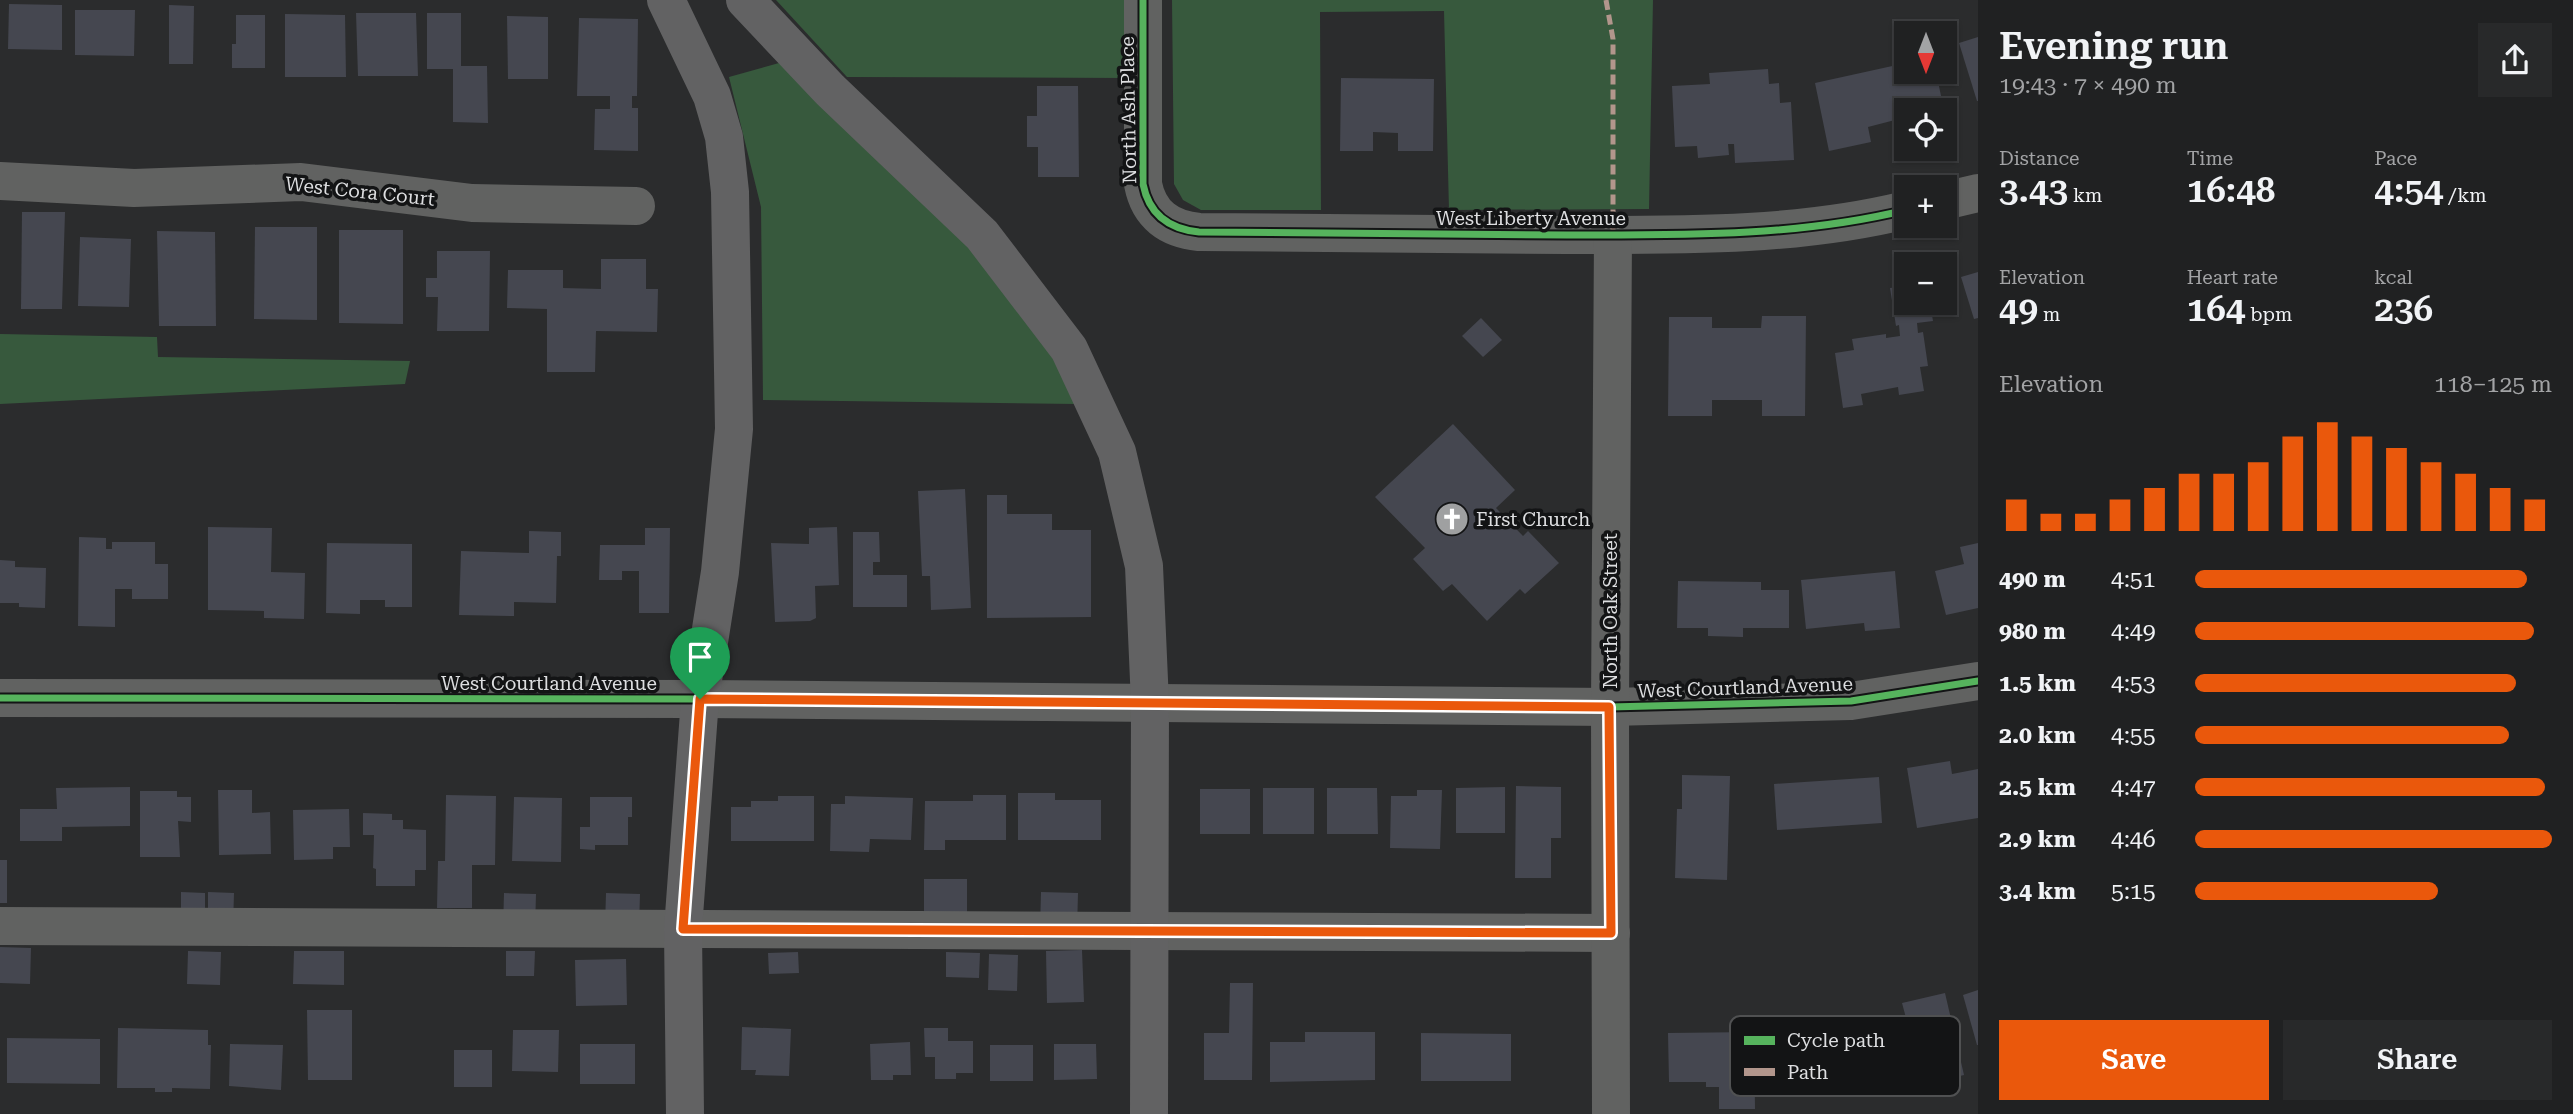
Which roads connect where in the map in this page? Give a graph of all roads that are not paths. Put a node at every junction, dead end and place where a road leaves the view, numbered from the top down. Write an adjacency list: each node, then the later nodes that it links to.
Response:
1 (666, 0): 13 (main road)
2 (745, 0): 14 (main road)
3 (1143, 0): 9 (street, North Ash Place)
4 (0, 181): 7 (street, West Cora Court)
5 (1978, 193): 6 (street)
6 (1957, 198)
7 (636, 206)
8 (1894, 214): 10 (street, West Liberty Avenue)
9 (1158, 216): 10 (street, West Liberty Avenue)
10 (1613, 235): 15 (street, North Oak Street)
11 (1978, 681): 15 (street, West Courtland Avenue)
12 (0, 698): 13 (street, West Courtland Avenue)
13 (700, 699): 14 (street, West Courtland Avenue); 17 (main road)
14 (1150, 702): 15 (street, West Courtland Avenue); 18 (main road)
15 (1609, 707): 19 (street, North Oak Street)
16 (0, 926): 17 (street)
17 (683, 929): 18 (street); 20 (main road)
18 (1149, 931): 19 (street); 21 (main road)
19 (1611, 933): 22 (street, North Oak Street)
20 (685, 1114)
21 (1149, 1114)
22 (1611, 1114)

